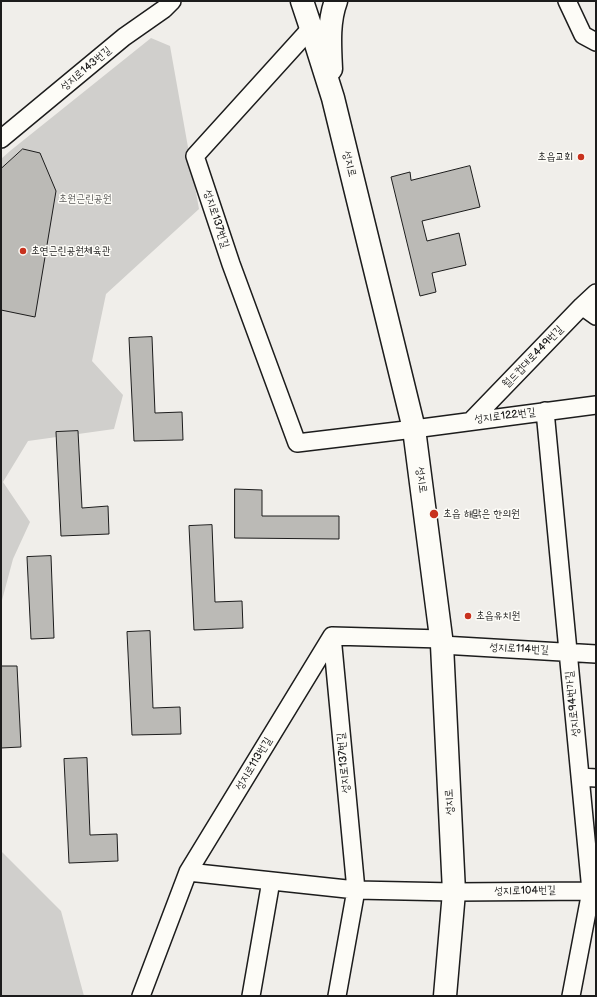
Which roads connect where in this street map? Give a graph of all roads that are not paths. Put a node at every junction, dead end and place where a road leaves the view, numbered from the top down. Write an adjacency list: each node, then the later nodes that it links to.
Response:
1 (302, 1): 5 (main road, 성지로)
2 (336, 1): 7 (main road)
3 (567, 1): 6 (street)
4 (162, 4): 8 (street, 성지로143번길)
5 (311, 28): 7 (main road, 성지로); 16 (street, 성지로137번길)
6 (596, 42)
7 (333, 98): 15 (main road, 성지로)
8 (1, 139)
9 (596, 293): 10 (street, 월드컵대로449번길)
10 (582, 306): 11 (street); 14 (street, 월드컵대로449번길)
11 (596, 316)
12 (596, 405): 13 (street, 성지로122번길)
13 (545, 411): 14 (street, 성지로122번길); 19 (street, 성지로94번가길)
14 (471, 421): 15 (street, 성지로122번길)
15 (414, 429): 16 (street, 성지로122번길); 18 (main road, 성지로)
16 (297, 443)
17 (332, 636): 18 (street); 22 (street, 성지로113번길); 24 (street, 성지로137번길)
18 (442, 642): 19 (street, 성지로114번길); 26 (main road, 성지로)
19 (568, 652): 20 (street, 성지로114번길); 21 (street, 성지로94번가길)
20 (596, 654)
21 (588, 777): 25 (street, 성지로94번가길)
22 (188, 872): 23 (street); 28 (street, 성지로113번길)
23 (271, 881): 24 (street); 27 (street)
24 (356, 890): 26 (street, 성지로104번길); 29 (street, 성지로137번길)
25 (594, 891): 26 (street, 성지로104번길); 31 (street, 성지로94번가길)
26 (454, 892): 30 (main road, 성지로)
27 (252, 990)
28 (141, 996)
29 (337, 996)
30 (445, 996)
31 (571, 996)

